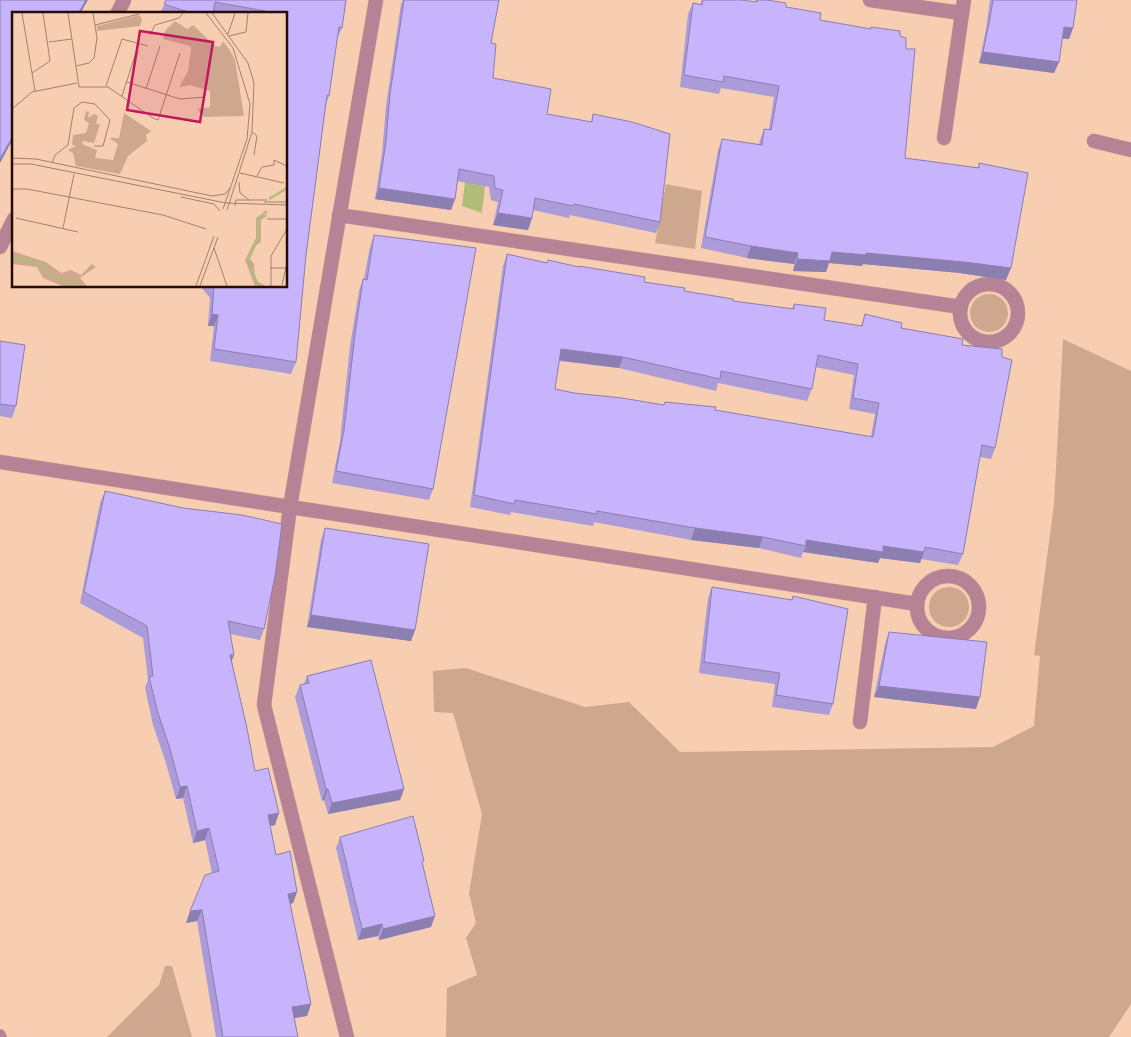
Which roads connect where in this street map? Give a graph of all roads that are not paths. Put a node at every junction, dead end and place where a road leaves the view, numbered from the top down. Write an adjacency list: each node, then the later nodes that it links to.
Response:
1 (124, 0): 5 (street)
2 (376, 0): 9 (street)
3 (870, 0): 4 (street)
4 (962, 6): 6 (street)
5 (119, 12)
6 (944, 138)
7 (1094, 141): 8 (street)
8 (1131, 150)
9 (339, 215): 12 (street); 14 (street)
10 (12, 223): 11 (street)
11 (0, 246)
12 (961, 307): 12 (street)
13 (0, 462): 14 (street)
14 (290, 507): 15 (street); 18 (street)
15 (876, 597): 16 (street); 17 (street)
16 (917, 604): 16 (street)
17 (860, 722)
18 (347, 1037)

